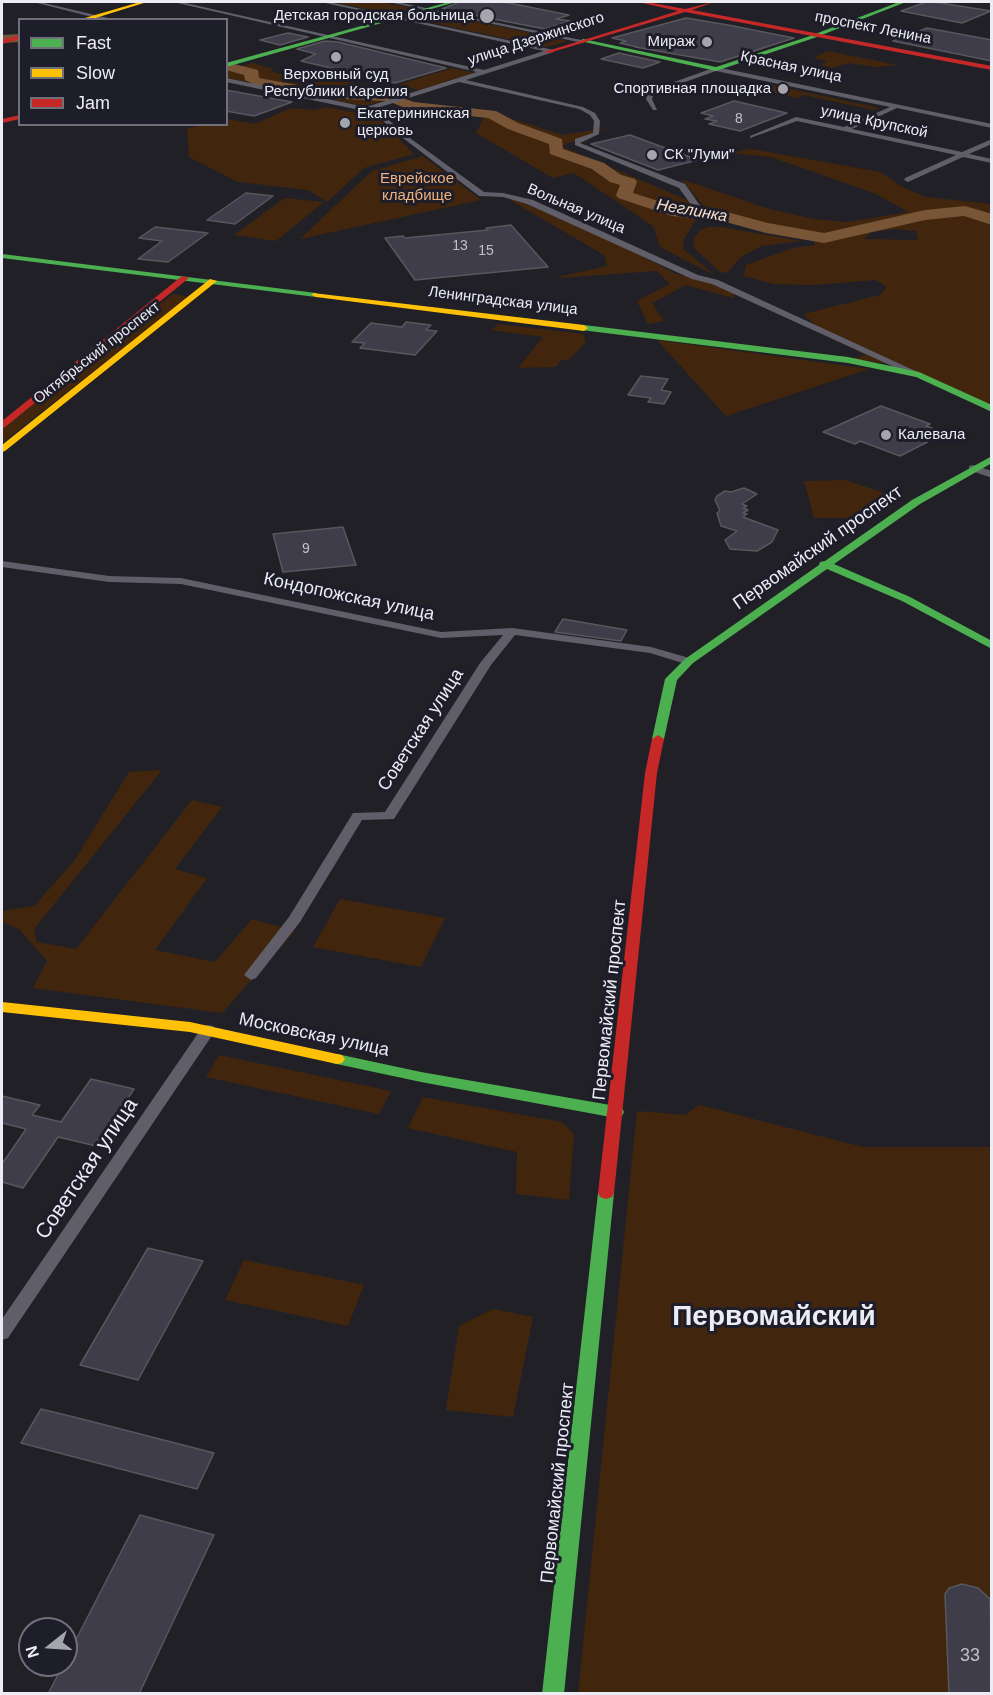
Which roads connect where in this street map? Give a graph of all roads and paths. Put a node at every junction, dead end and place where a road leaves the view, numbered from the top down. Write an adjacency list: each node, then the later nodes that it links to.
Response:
1 (35, 2): 13 (street)
2 (144, 2): 13 (main road)
3 (176, 2): 15 (street)
4 (324, 2): 12 (street)
5 (391, 2): 10 (street)
6 (453, 2): 10 (main road)
7 (641, 2): 11 (main road, проспект Ленина)
8 (712, 2): 11 (main road, улица Дзержинского)
9 (903, 2): 14 (main road)
10 (426, 9): 12 (main road); 17 (street)
11 (686, 10): 14 (main road, проспект Ленина); 17 (main road, улица Дзержинского)
12 (397, 17): 15 (main road); 19 (street)
13 (88, 18)
14 (818, 35): 21 (main road, проспект Ленина); 22 (main road)
15 (329, 36): 20 (main road); 23 (street)
16 (18, 38): 18 (main road)
17 (583, 41): 19 (main road, улица Дзержинского); 22 (main road, Красная улица)
18 (2, 42)
19 (550, 52): 23 (street, улица Дзержинского)
20 (232, 63)
21 (992, 68)
22 (716, 69): 26 (street, Красная улица); 28 (street)
23 (486, 72): 25 (street, улица Дзержинского)
24 (228, 80): 27 (street, Вольная улица)
25 (460, 80): 27 (street, улица Дзержинского); 38 (street)
26 (897, 106): 31 (street, Красная улица); 32 (street)
27 (369, 108): 42 (street, Вольная улица)
28 (655, 110)
29 (18, 118): 30 (main road)
30 (2, 122)
31 (992, 126)
32 (846, 129): 33 (street, улица Крупской); 35 (street, улица Крупской)
33 (753, 137)
34 (992, 141): 35 (street)
35 (961, 155): 36 (street, улица Крупской); 37 (street)
36 (992, 161)
37 (908, 180)
38 (697, 207)
39 (2, 256): 40 (main road, Ленинградская улица)
40 (185, 278): 41 (main road, Ленинградская улица); 44 (main road, Октябрьский проспект)
41 (213, 281): 42 (main road, Ленинградская улица); 45 (main road, Октябрьский проспект)
42 (919, 375): 43 (main road, Ленинградская улица)
43 (992, 409)
44 (2, 425)
45 (2, 449)
46 (992, 459): 48 (main road, Первомайский проспект)
47 (992, 465): 48 (main road, Первомайский проспект)
48 (973, 468): 49 (street); 51 (main road, Первомайский проспект)
49 (992, 475)
50 (2, 564): 52 (street, Кондопожская улица)
51 (824, 564): 53 (main road); 54 (main road, Первомайский проспект)
52 (512, 631): 54 (street, Кондопожская улица); 55 (street, Советская улица)
53 (992, 646)
54 (689, 661): 58 (main road, Первомайский проспект)
55 (251, 975)
56 (2, 1007): 57 (main road, Московская улица)
57 (208, 1030): 58 (main road, Московская улица); 59 (street, Советская улица)
58 (616, 1112): 60 (main road, Первомайский проспект)
59 (2, 1333)
60 (553, 1694)

